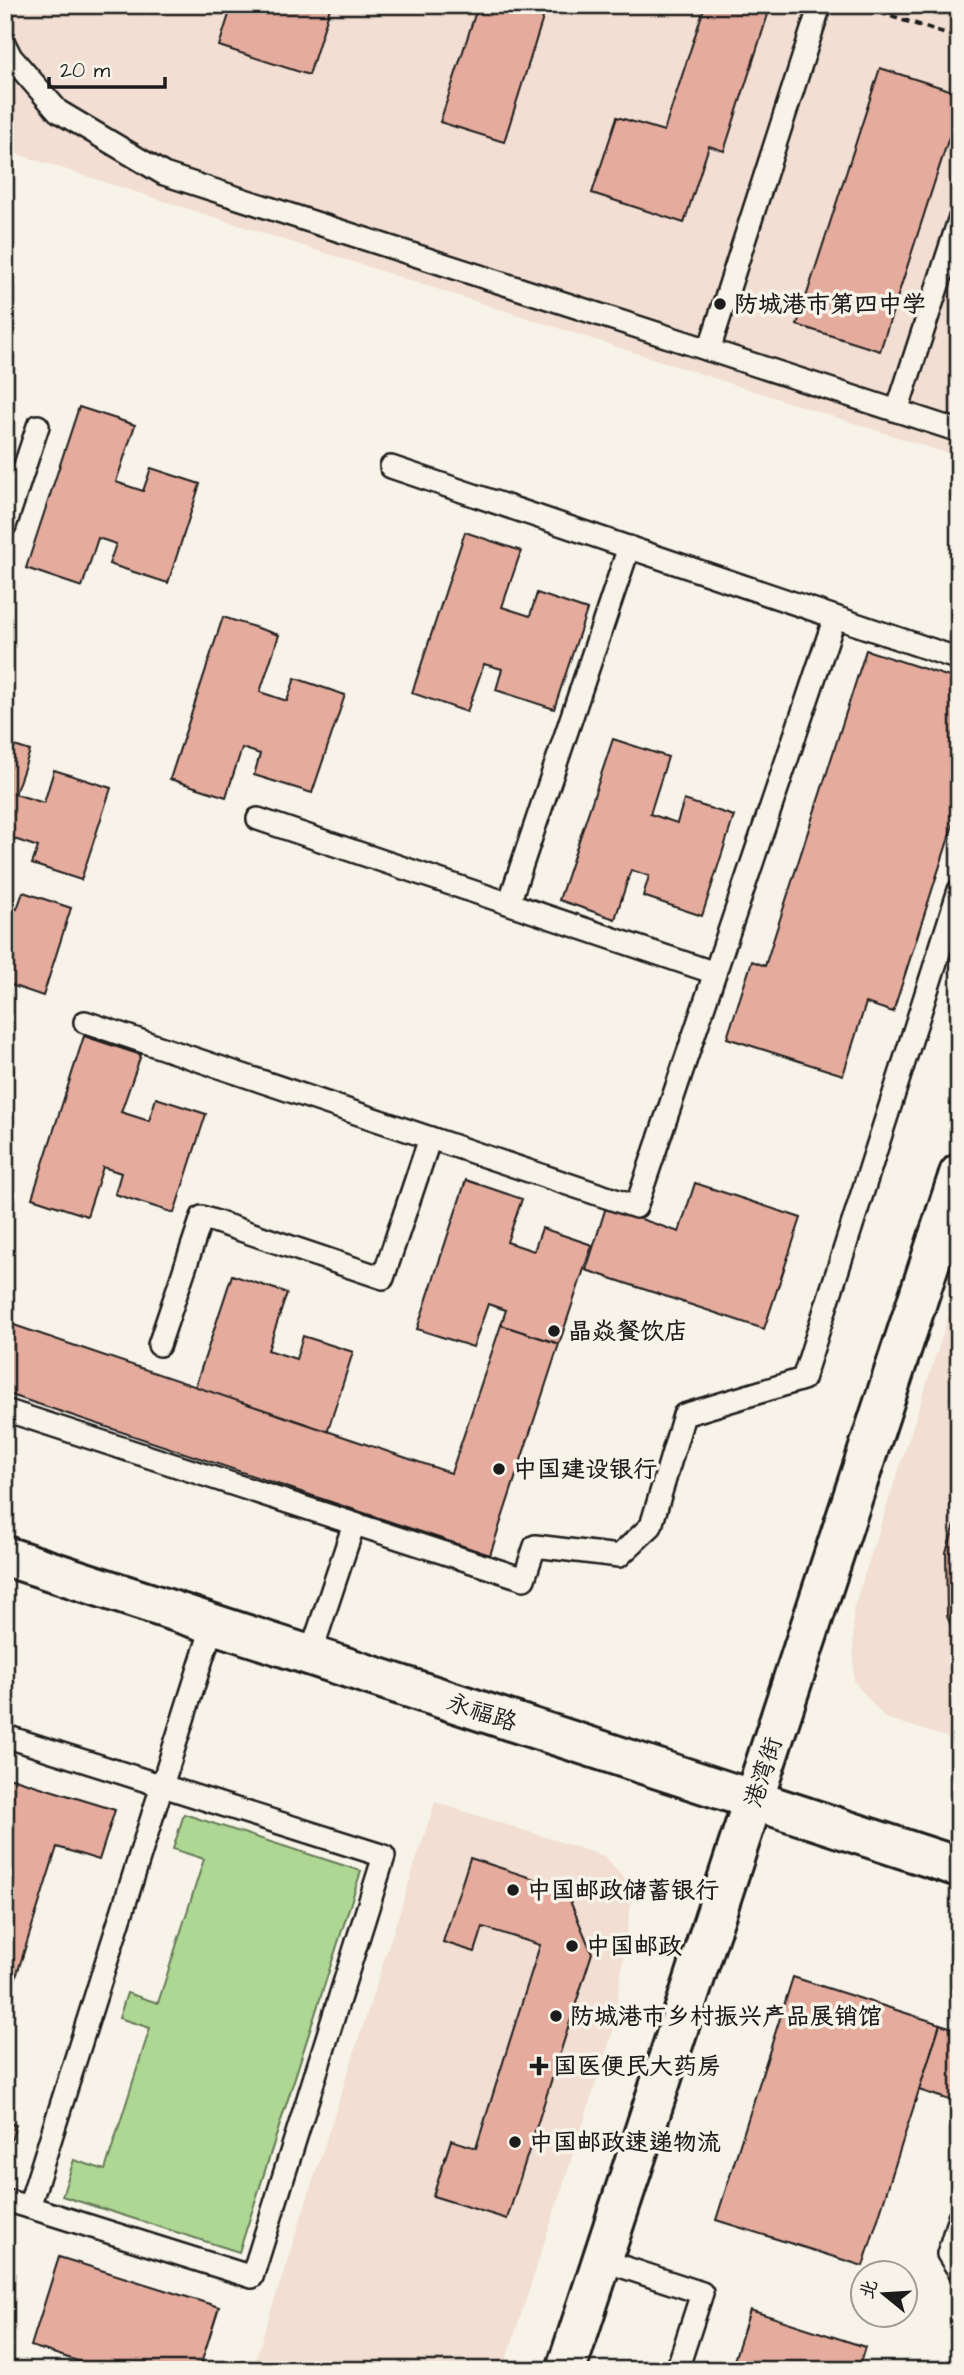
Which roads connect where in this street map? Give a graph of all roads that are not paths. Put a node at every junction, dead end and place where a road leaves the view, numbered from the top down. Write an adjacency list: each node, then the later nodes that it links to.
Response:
1 (820, 5): 4 (lane)
2 (5, 45): 4 (lane)
3 (959, 220): 5 (lane)
4 (709, 350): 5 (lane)
5 (897, 411): 7 (lane)
6 (38, 426): 9 (lane)
7 (959, 431)
8 (391, 467): 10 (lane)
9 (5, 526)
10 (629, 547): 11 (lane); 15 (lane)
11 (835, 617): 12 (lane); 16 (lane)
12 (959, 659)
13 (258, 819): 15 (lane)
14 (959, 890): 22 (lane)
15 (509, 903): 16 (lane)
16 (715, 973): 18 (lane)
17 (85, 1021): 18 (lane)
18 (430, 1138): 20 (lane)
19 (959, 1174): 28 (street, 港湾街)
20 (159, 1345)
21 (5, 1410): 22 (lane)
22 (354, 1524): 25 (lane)
23 (5, 1556): 24 (street, 永福路)
24 (213, 1624): 25 (street, 永福路); 27 (lane)
25 (310, 1656): 28 (street, 永福路)
26 (5, 1736): 27 (lane)
27 (162, 1786): 31 (lane); 31 (lane)
28 (753, 1800): 29 (street, 永福路); 33 (street, 港湾街)
29 (959, 1867)
30 (5, 2200): 31 (lane)
31 (29, 2207)
32 (959, 2217): 34 (lane)
33 (602, 2260): 35 (street, 港湾街); 36 (lane)
34 (959, 2271)
35 (566, 2370)
36 (677, 2370)

